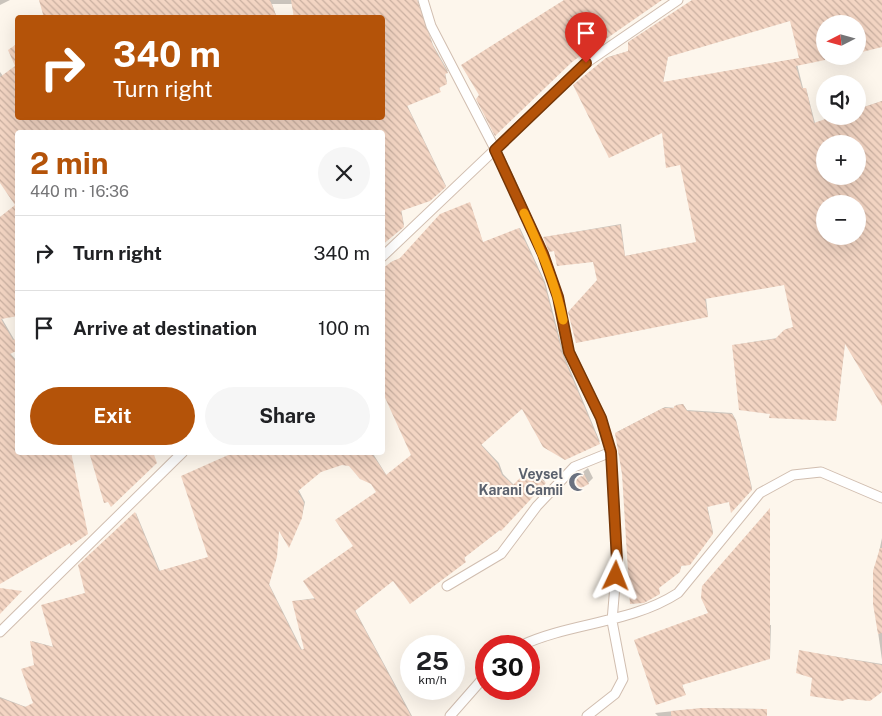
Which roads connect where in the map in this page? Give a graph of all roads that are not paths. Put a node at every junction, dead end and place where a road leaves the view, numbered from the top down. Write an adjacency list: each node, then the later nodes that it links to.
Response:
1 (423, 0): 3 (street)
2 (678, 0): 3 (street)
3 (495, 150): 4 (street); 5 (street)
4 (385, 254)
5 (611, 452): 8 (street); 9 (street)
6 (180, 455): 10 (street)
7 (882, 498): 9 (street)
8 (447, 586)
9 (612, 621): 11 (street); 14 (street)
10 (0, 632)
11 (540, 636)
12 (475, 688): 13 (street)
13 (450, 716)
14 (587, 716)

